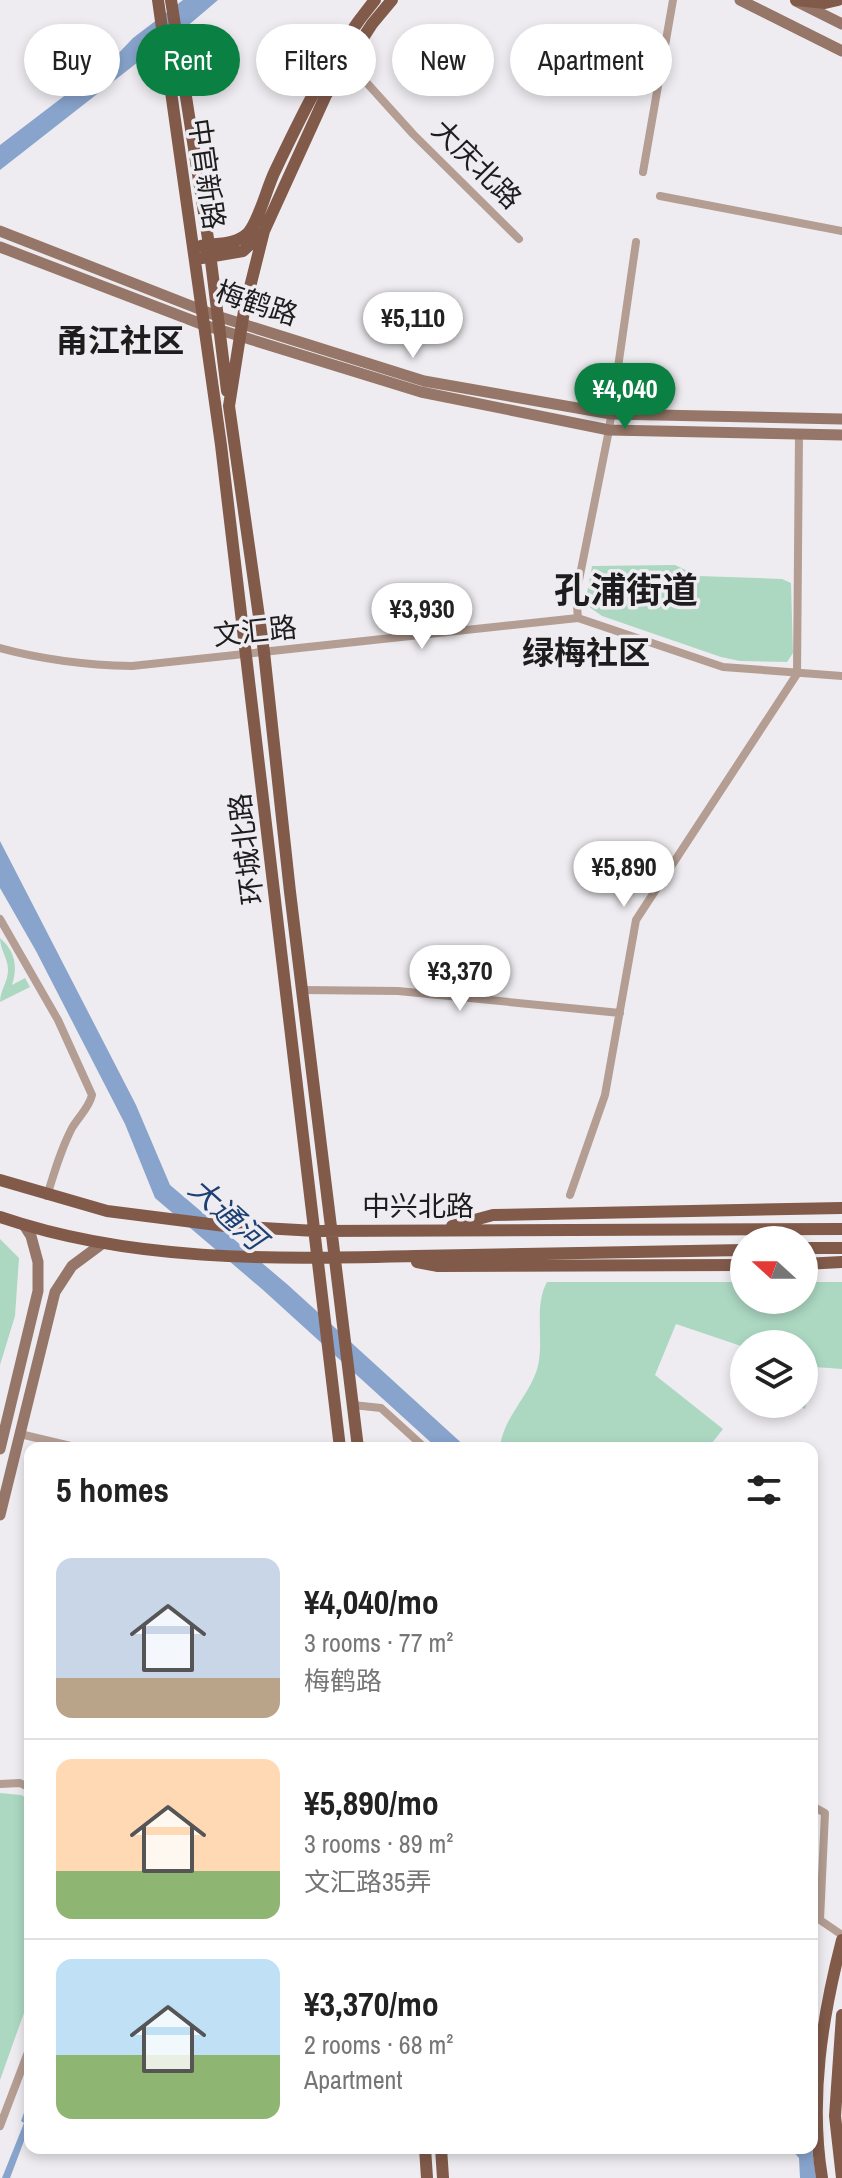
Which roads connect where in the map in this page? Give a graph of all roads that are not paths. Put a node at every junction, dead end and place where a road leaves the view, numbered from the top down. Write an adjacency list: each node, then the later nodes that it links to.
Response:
1 (158, 0): 25 (main road, 中官新路)
2 (171, 0): 24 (main road, 中官新路)
3 (375, 0): 9 (main road)
4 (392, 0): 10 (main road, 环城北路)
5 (673, 0): 16 (street)
6 (740, 0): 12 (street)
7 (795, 0): 8 (main road); 11 (street)
8 (838, 0)
9 (357, 24)
10 (374, 24)
11 (842, 24)
12 (842, 51)
13 (376, 93): 21 (street, 大庆北路)
14 (312, 96): 24 (main road)
15 (326, 96): 19 (main road, 环城北路)
16 (643, 172)
17 (660, 196): 20 (street)
18 (0, 231): 26 (street, 梅鹤路)
19 (264, 231): 24 (main road); 29 (main road, 环城北路)
20 (842, 231)
21 (519, 239)
22 (636, 242): 31 (street)
23 (0, 247): 28 (street, 梅鹤路)
24 (209, 251): 25 (main road); 27 (main road, 环城北路)
25 (194, 253): 26 (main road, 环城北路)
26 (202, 311): 27 (street, 梅鹤路); 28 (main road, 环城北路)
27 (218, 323): 28 (street, 梅鹤路); 29 (street, 梅鹤路); 30 (main road, 环城北路)
28 (204, 325): 39 (main road, 环城北路)
29 (241, 330): 30 (main road, 环城北路); 31 (street, 梅鹤路); 33 (street, 梅鹤路)
30 (229, 406): 38 (main road, 环城北路)
31 (611, 414): 32 (street, 梅鹤路); 33 (street)
32 (842, 419)
33 (609, 430): 34 (street, 梅鹤路); 36 (street)
34 (799, 434): 35 (street, 梅鹤路); 40 (street)
35 (842, 435)
36 (578, 618): 38 (street, 文汇路); 40 (street, 文汇路)
37 (0, 648): 39 (street, 文汇路)
38 (264, 652): 39 (street, 文汇路); 43 (main road, 环城北路)
39 (247, 654): 54 (main road, 环城北路)
40 (797, 674): 41 (street, 文汇路); 44 (street)
41 (842, 676)
42 (0, 919): 47 (street)
43 (302, 990): 44 (street); 52 (main road, 环城北路)
44 (620, 1013): 46 (street)
45 (0, 1180): 47 (main road, 中兴北路)
46 (570, 1195)
47 (47, 1196): 54 (main road, 中兴北路)
48 (842, 1208): 53 (main road)
49 (0, 1217): 50 (main road, 中兴北路)
50 (24, 1225): 55 (main road, 中兴北路); 71 (street)
51 (842, 1229): 53 (main road, 中兴北路)
52 (332, 1230): 53 (main road, 中兴北路); 54 (main road, 中兴北路); 60 (main road, 环城北路)
53 (438, 1230)
54 (316, 1231): 61 (main road, 环城北路)
55 (103, 1243): 61 (main road, 中兴北路); 66 (street)
56 (818, 1248): 57 (main road)
57 (842, 1248)
58 (730, 1250): 59 (main road, 中兴北路)
59 (386, 1257): 60 (main road, 中兴北路); 64 (main road)
60 (335, 1258): 61 (main road, 中兴北路); 65 (main road, 环城北路)
61 (318, 1259): 68 (main road, 环城北路)
62 (842, 1262): 63 (main road)
63 (818, 1263)
64 (730, 1265)
65 (353, 1405): 69 (main road, 环城北路); 70 (street)
66 (20, 1434): 67 (street); 72 (street)
67 (54, 1442)
68 (339, 1442)
69 (357, 1442)
70 (418, 1442)
71 (0, 1449)
72 (0, 1515)
73 (0, 1784): 74 (street)
74 (24, 1785)
75 (818, 1809): 76 (street)
76 (842, 1938): 79 (main road)
77 (842, 2015): 87 (main road)
78 (24, 2063): 81 (street)
79 (818, 2083)
80 (818, 2109): 86 (main road)
81 (0, 2126)
82 (425, 2154): 84 (main road)
83 (441, 2154): 85 (main road)
84 (427, 2178)
85 (443, 2178)
86 (822, 2178)
87 (842, 2178)

